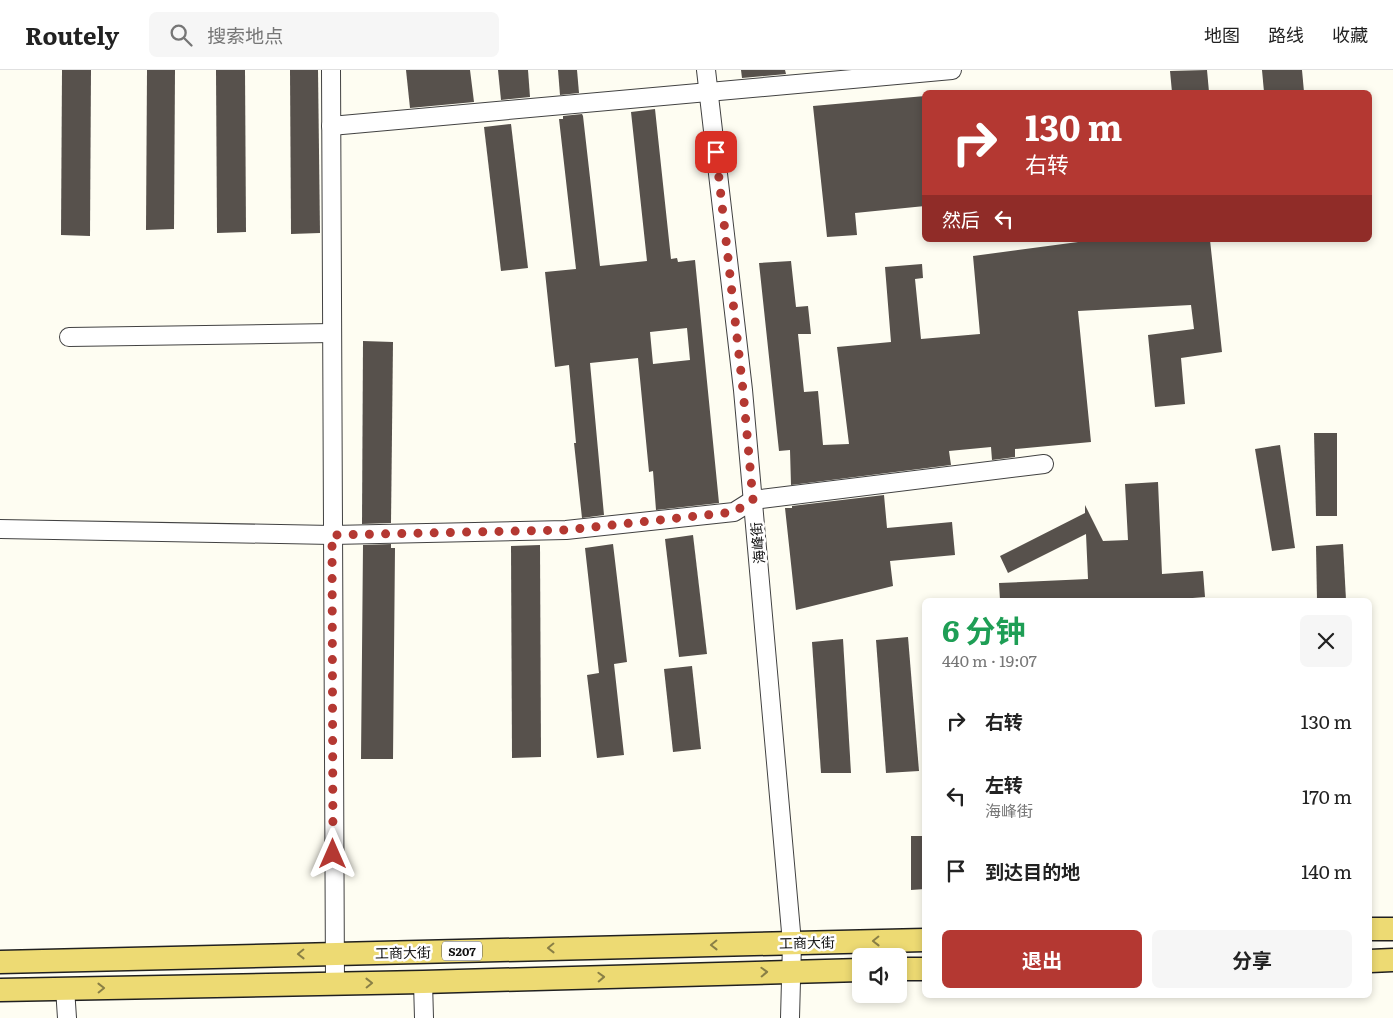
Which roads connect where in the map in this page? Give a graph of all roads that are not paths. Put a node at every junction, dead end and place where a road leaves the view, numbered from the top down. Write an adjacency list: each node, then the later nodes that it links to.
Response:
1 (331, 70): 5 (street)
2 (706, 70): 4 (street, 海峰街)
3 (952, 70): 4 (street)
4 (709, 92): 5 (street); 9 (street, 海峰街)
5 (332, 126): 6 (street)
6 (332, 333): 7 (street); 11 (street)
7 (69, 337)
8 (1044, 464): 9 (street)
9 (753, 500): 11 (street); 15 (street, 海峰街)
10 (0, 529): 11 (street)
11 (332, 535): 16 (street)
12 (1393, 929): 13 (main road)
13 (1372, 930)
14 (922, 940): 15 (main road, 工商大街 / S207, one-way to 15)
15 (792, 943): 16 (main road, 工商大街 / S207, one-way to 16); 23 (street, 海峰街)
16 (334, 954): 19 (main road, 工商大街 / S207, one-way to 19); 25 (street)
17 (1393, 960): 18 (main road)
18 (1372, 961)
19 (0, 962)
20 (907, 969): 21 (main road)
21 (922, 969)
22 (852, 970): 23 (main road, 工商大街 / S207)
23 (792, 971): 24 (main road, 工商大街 / S207, one-way to 23); 30 (street, 海峰街)
24 (423, 982): 25 (main road, 工商大街 / S207, one-way to 24); 29 (street)
25 (335, 983): 26 (main road, 工商大街 / S207, one-way to 25)
26 (65, 988): 27 (main road, 工商大街 / S207); 28 (street)
27 (0, 990)
28 (67, 1018)
29 (424, 1018)
30 (790, 1018)

